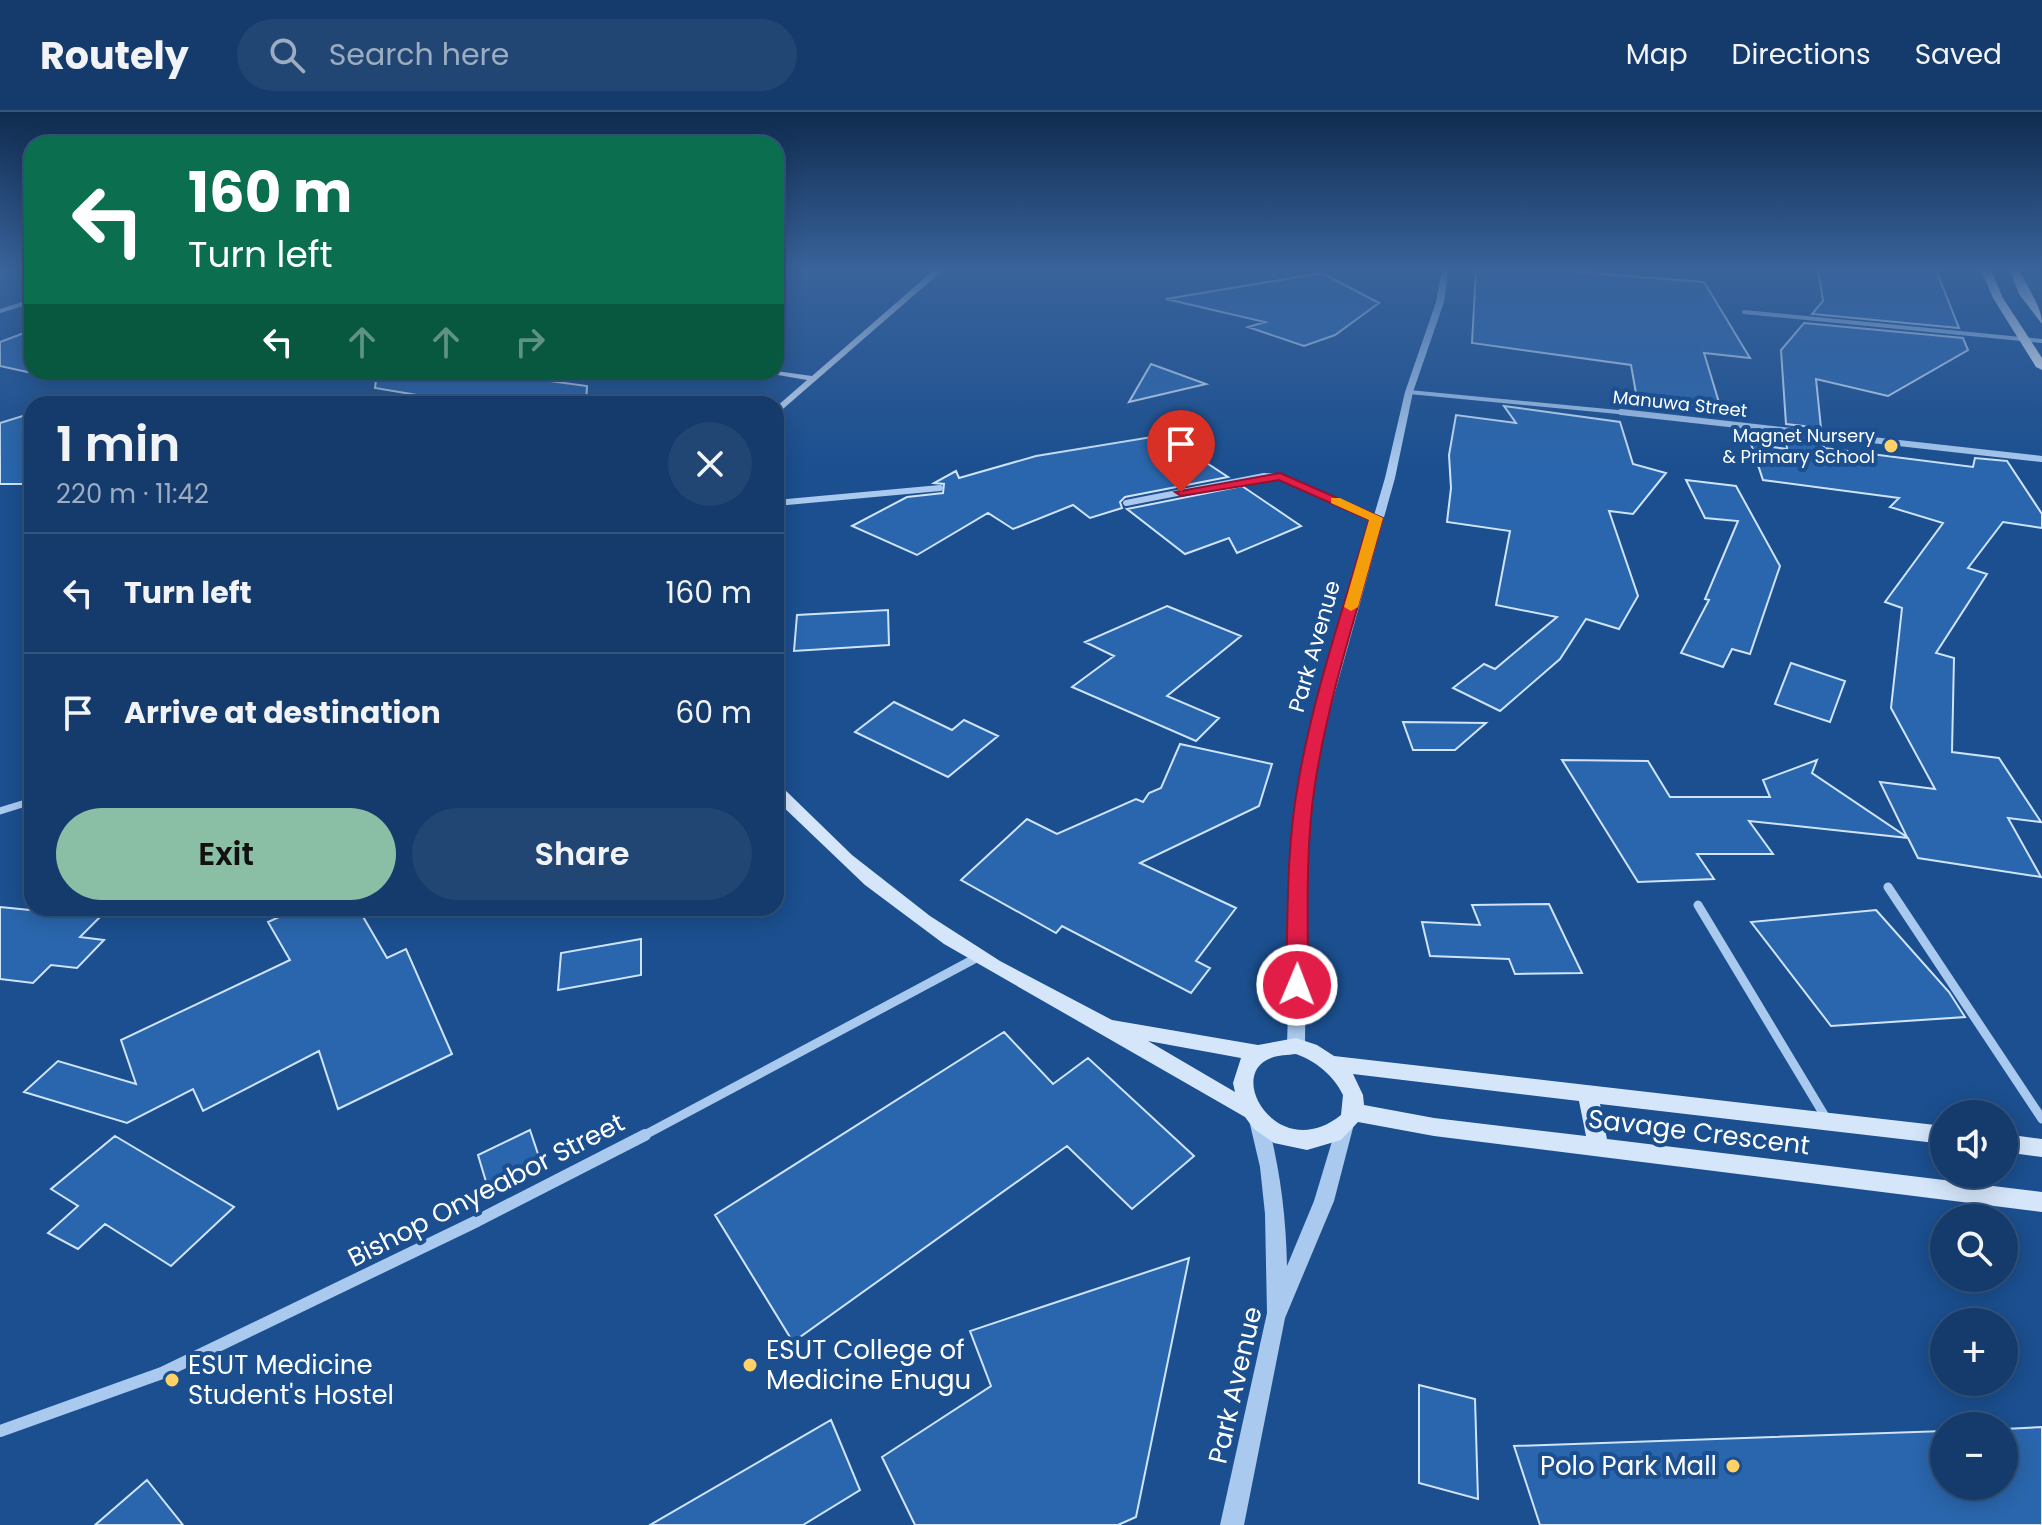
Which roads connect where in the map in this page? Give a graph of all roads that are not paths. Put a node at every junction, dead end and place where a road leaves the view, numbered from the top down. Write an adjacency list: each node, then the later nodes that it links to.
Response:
1 (861, 336): 10 (main road)
2 (1428, 336): 11 (street, Park Avenue)
3 (1992, 336): 5 (street)
4 (2022, 336): 5 (main road)
5 (2024, 339): 6 (street); 7 (main road)
6 (2042, 341)
7 (2037, 351): 8 (main road)
8 (2042, 367)
9 (784, 374): 10 (main road)
10 (811, 378): 12 (main road)
11 (1409, 392): 13 (street, Manuwa Street); 17 (street, Park Avenue)
12 (784, 404)
13 (2042, 459)
14 (940, 488): 15 (street)
15 (784, 502)
16 (1126, 503): 17 (street)
17 (1376, 518): 25 (street, Park Avenue)
18 (784, 800): 23 (main road)
19 (24, 804): 20 (street)
20 (0, 811)
21 (1888, 887): 32 (street)
22 (1698, 905): 31 (street)
23 (978, 957): 24 (main road); 39 (street, Bishop Onyeabor Street)
24 (1104, 1025): 26 (main road); 29 (main road)
25 (1296, 1046): 26 (main road); 27 (main road)
26 (1259, 1053): 29 (main road)
27 (1335, 1064): 28 (main road, Savage Crescent); 30 (main road)
28 (1588, 1094): 31 (main road, Savage Crescent); 35 (main road)
29 (1253, 1115): 30 (main road); 38 (street)
30 (1348, 1118): 35 (main road, Savage Crescent); 38 (street, Park Avenue)
31 (1826, 1118): 33 (main road, Savage Crescent)
32 (2042, 1119)
33 (1930, 1133)
34 (2018, 1145): 36 (main road)
35 (1598, 1147): 37 (main road, Savage Crescent)
36 (2042, 1148)
37 (2042, 1202)
38 (1275, 1318): 40 (street, Park Avenue)
39 (0, 1431)
40 (1232, 1525)

